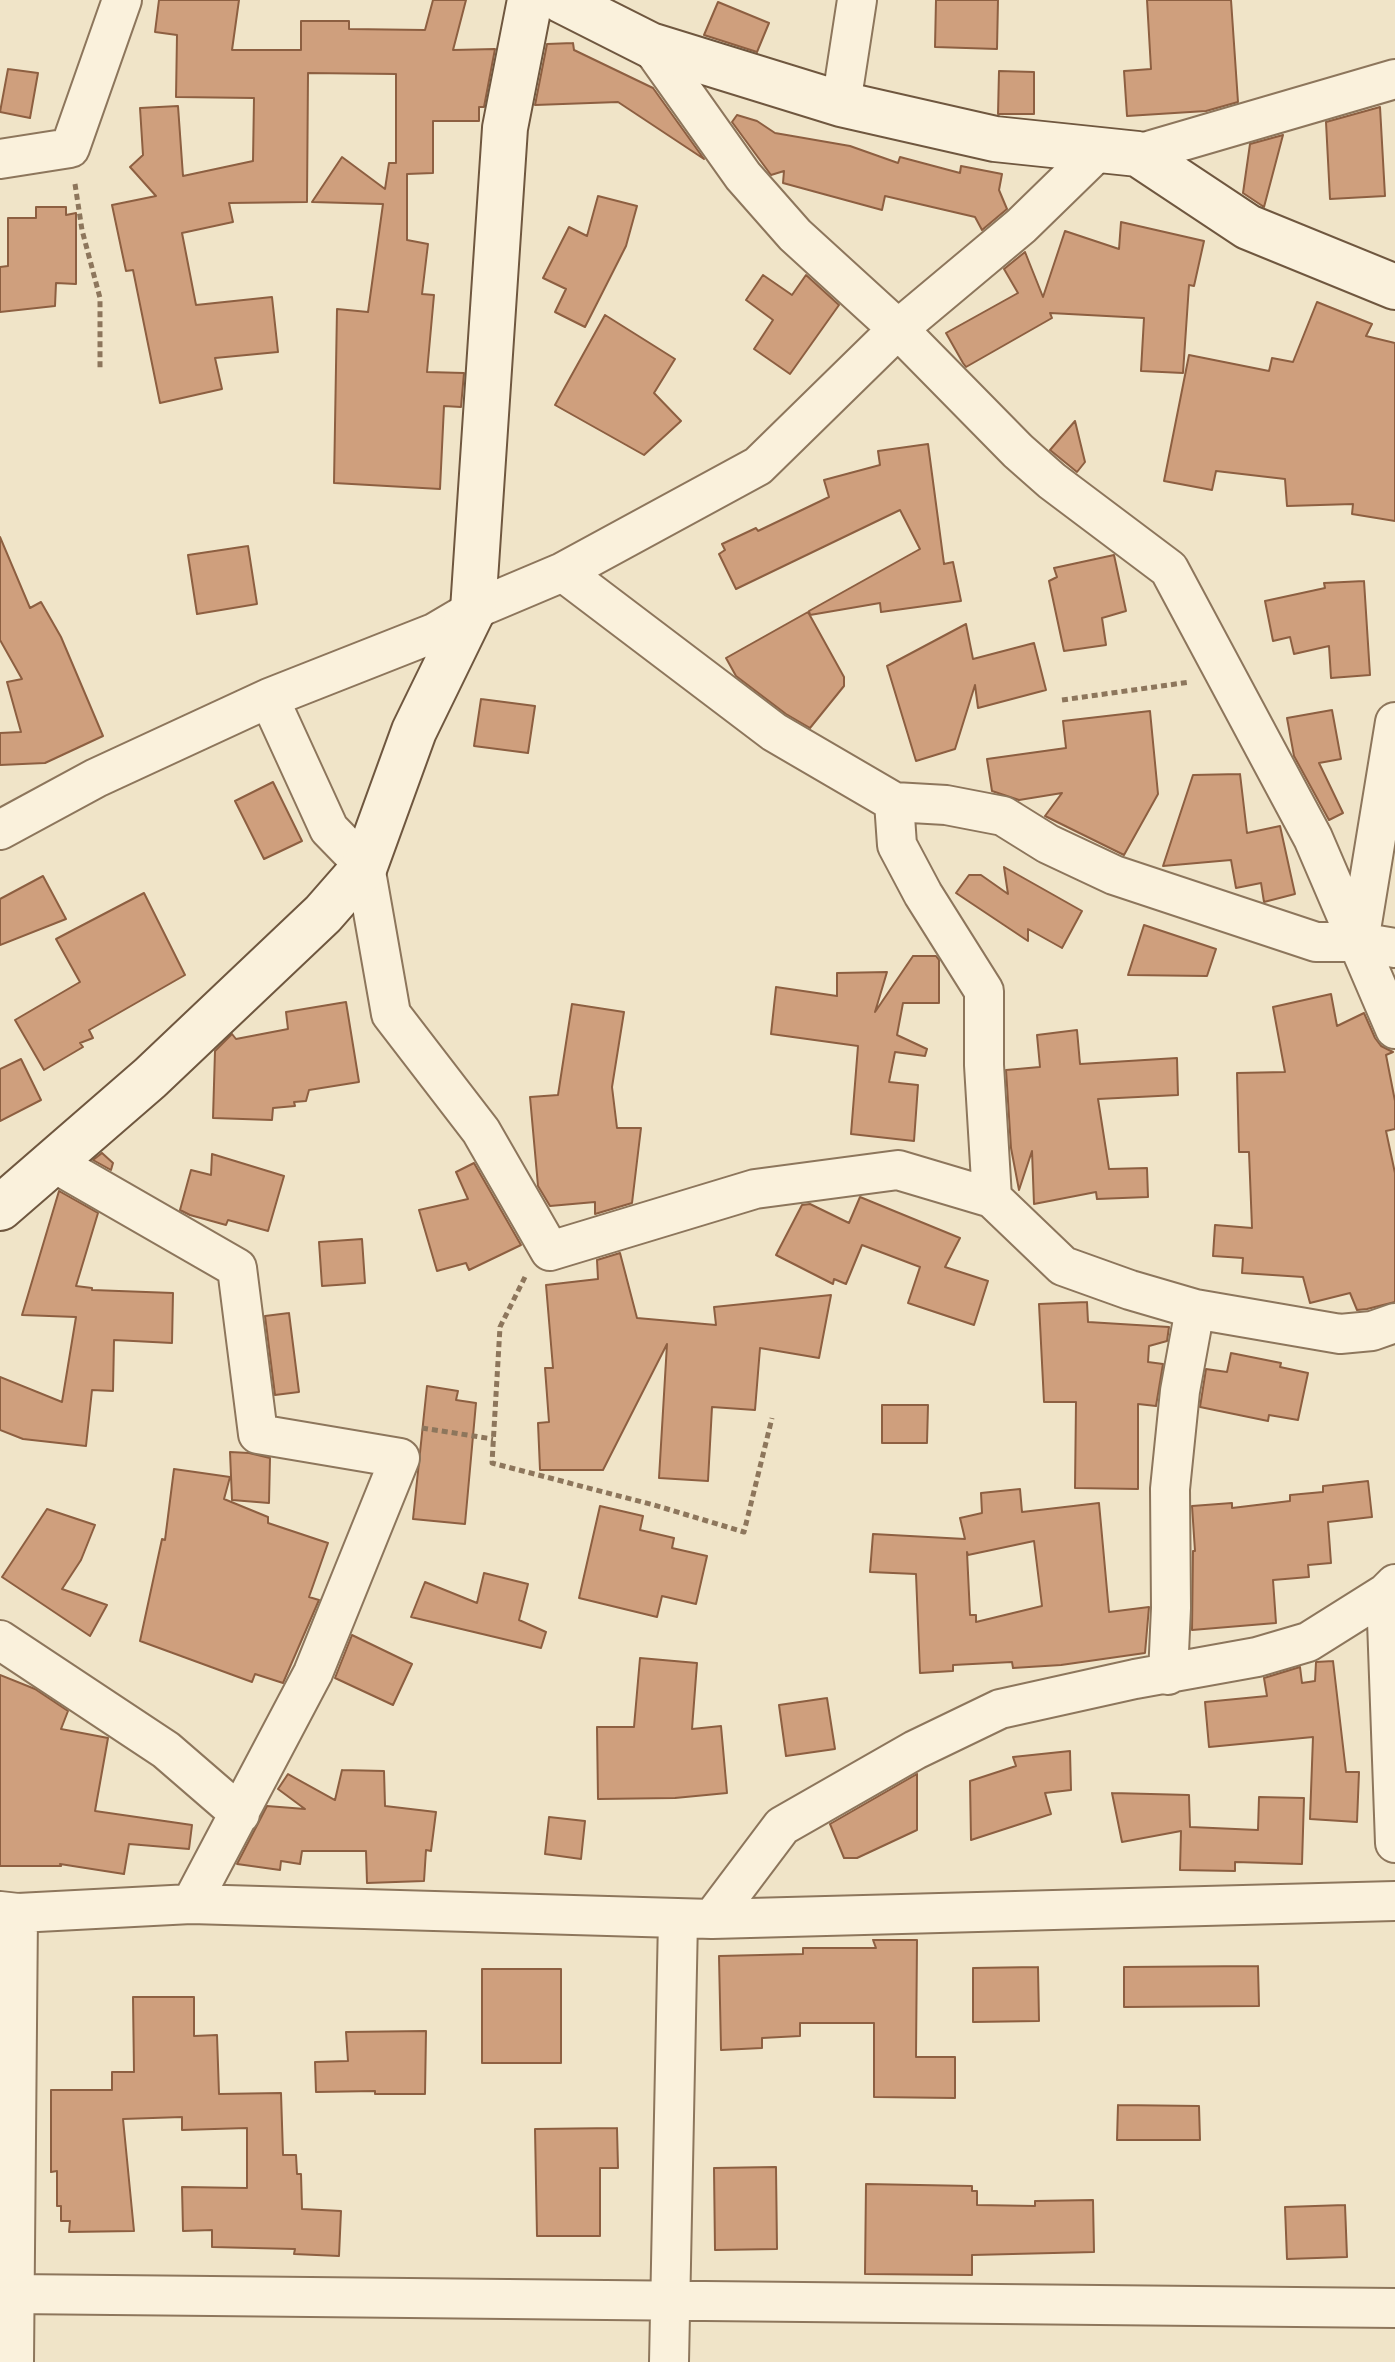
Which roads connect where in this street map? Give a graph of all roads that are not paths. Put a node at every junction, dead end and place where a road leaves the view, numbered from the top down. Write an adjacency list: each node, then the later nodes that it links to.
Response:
1 (122, 0): 9 (street)
2 (530, 0): 13 (street)
3 (561, 0): 5 (street)
4 (857, 0): 7 (street)
5 (650, 45): 7 (street); 11 (street)
6 (1395, 79): 8 (street)
7 (841, 104): 8 (street)
8 (1118, 153): 10 (street); 11 (street)
9 (0, 159)
10 (1395, 287)
11 (898, 329): 12 (street); 19 (street)
12 (563, 572): 13 (street); 16 (street)
13 (473, 610): 14 (street); 18 (street)
14 (269, 698): 17 (street); 18 (street)
15 (1395, 722): 19 (street)
16 (894, 802): 19 (street); 22 (street)
17 (0, 830)
18 (365, 866): 21 (street); 22 (street)
19 (1377, 945): 20 (street)
20 (1395, 1029)
21 (51, 1161): 23 (street); 29 (street)
22 (992, 1198): 24 (street)
23 (0, 1208)
24 (1195, 1309): 25 (street); 28 (street)
25 (1395, 1323)
26 (1390, 1589): 28 (street); 30 (street)
27 (0, 1640): 29 (street)
28 (1168, 1675): 34 (street)
29 (240, 1814): 32 (street)
30 (1395, 1843)
31 (1395, 1901): 34 (street)
32 (191, 1904): 33 (street); 34 (street)
33 (9, 1912): 35 (street)
34 (695, 1919): 36 (street)
35 (14, 2294): 36 (street); 38 (street)
36 (669, 2301): 37 (street); 39 (street)
37 (1395, 2308)
38 (14, 2362)
39 (669, 2362)

